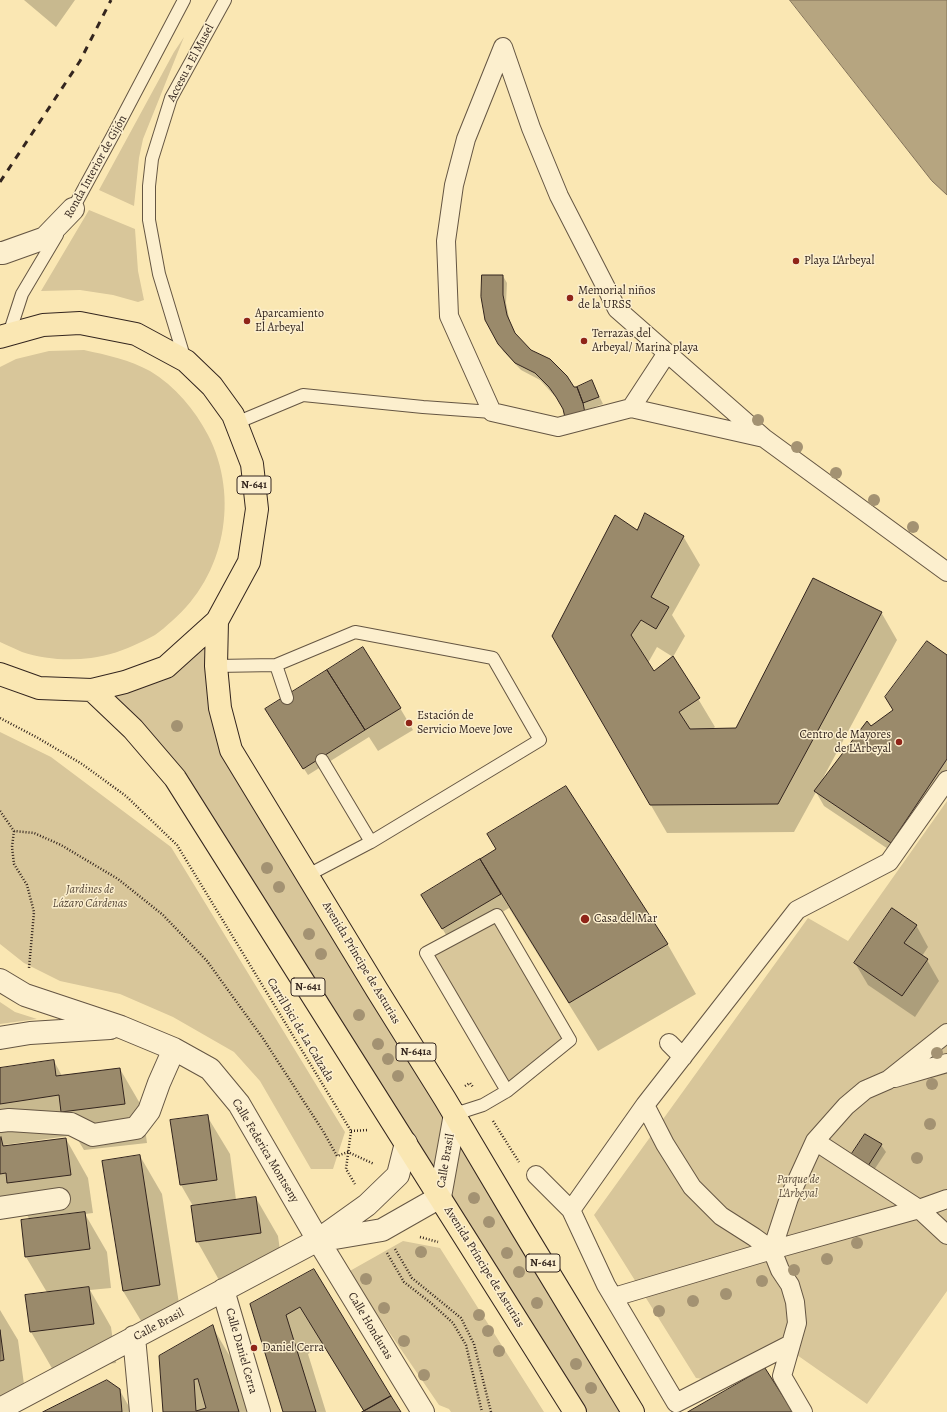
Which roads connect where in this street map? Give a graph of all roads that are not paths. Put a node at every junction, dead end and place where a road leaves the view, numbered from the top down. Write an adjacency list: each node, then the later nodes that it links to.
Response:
1 (184, 0): 3 (lane, Ronda Interior de Gijón)
2 (225, 0): 7 (lane, Accesu a El Musel)
3 (73, 209): 4 (street); 5 (lane, Ronda Interior de Gijón)
4 (0, 253)
5 (4, 336): 7 (highway, Accesu a El Musel / N-641)
6 (667, 353): 8 (street); 9 (street); 11 (street)
7 (186, 361): 10 (highway, Accesu a El Musel / N-641)
8 (631, 408): 9 (street); 11 (street)
9 (492, 412): 10 (lane)
10 (236, 423): 13 (highway, Accesu a El Musel / N-641)
11 (764, 438): 12 (street)
12 (947, 572)
13 (217, 621): 15 (highway, Avenida Príncipe de Asturias / N-641); 17 (highway, N-641)
14 (276, 665): 15 (lane); 18 (lane); 21 (lane)
15 (216, 666): 22 (highway, Avenida Príncipe de Asturias / N-641)
16 (0, 674): 17 (highway, N-641)
17 (92, 690): 38 (highway, Avenida Príncipe de Asturias / N-641)
18 (287, 698)
19 (322, 760): 21 (lane)
20 (947, 780): 30 (street)
21 (371, 842): 22 (lane)
22 (308, 875): 24 (highway, Avenida Príncipe de Asturias / N-641)
23 (0, 980): 25 (street)
24 (377, 990): 35 (highway, Avenida Príncipe de Asturias / N-641a)
25 (121, 1027): 27 (street, Calle Federica Montseny); 29 (street, Calle Federica Montseny)
26 (947, 1033): 32 (street)
27 (0, 1038)
28 (669, 1043): 30 (street)
29 (174, 1049): 36 (street); 47 (street, Calle Federica Montseny)
30 (682, 1057): 34 (street)
31 (947, 1063): 32 (street)
32 (888, 1080): 37 (street)
33 (507, 1091): 33 (lane); 35 (lane)
34 (645, 1105): 44 (street); 48 (street)
35 (455, 1114): 40 (street, Calle Brasil); 60 (highway, Avenida Príncipe de Asturias / N-641)
36 (0, 1121)
37 (815, 1141): 45 (street); 48 (street)
38 (406, 1143): 40 (highway, Avenida Príncipe de Asturias / N-641); 47 (street, Calle Brasil)
39 (536, 1175): 44 (street)
40 (440, 1197): 47 (street, Calle Brasil); 59 (highway, Avenida Príncipe de Asturias / N-641)
41 (60, 1199): 43 (street)
42 (947, 1199): 45 (street)
43 (0, 1208)
44 (571, 1210): 50 (street)
45 (919, 1210): 46 (street); 48 (street)
46 (947, 1235)
47 (318, 1240): 49 (street, Calle Brasil); 58 (street, Calle Honduras)
48 (772, 1250): 50 (street); 52 (street)
49 (224, 1290): 51 (street, Calle Brasil); 57 (street, Calle Daniel Cerra)
50 (614, 1296): 53 (street)
51 (134, 1338): 55 (street, Calle Brasil); 56 (street)
52 (791, 1344): 53 (street); 54 (street)
53 (769, 1355): 54 (street)
54 (782, 1376): 61 (street)
55 (0, 1409)
56 (141, 1412)
57 (259, 1412)
58 (422, 1412)
59 (575, 1412)
60 (633, 1412)
61 (803, 1412)

